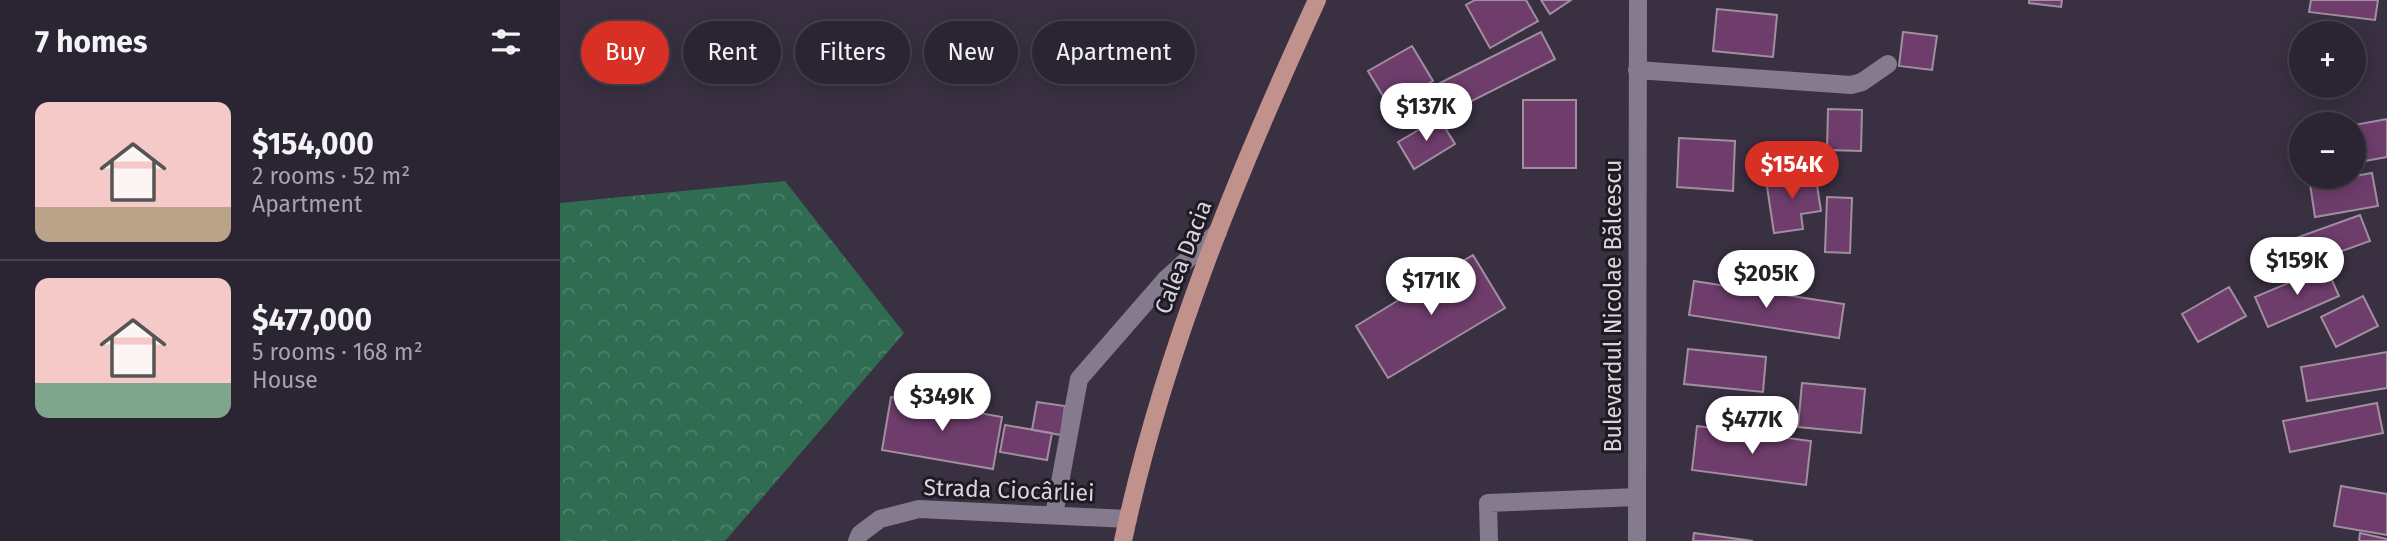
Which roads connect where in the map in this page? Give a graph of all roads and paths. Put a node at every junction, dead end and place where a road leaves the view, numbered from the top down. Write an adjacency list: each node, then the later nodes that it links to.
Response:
1 (1317, 0): 5 (main road, Calea Dacia)
2 (1638, 0): 4 (street, Bulevardul Nicolae Bălcescu)
3 (1888, 64): 4 (street)
4 (1637, 70): 6 (street, Bulevardul Nicolae Bălcescu)
5 (1219, 232): 7 (street); 8 (main road, Calea Dacia)
6 (1637, 497): 11 (street); 12 (street, Bulevardul Nicolae Bălcescu)
7 (1054, 515): 8 (street, Strada Ciocârliei); 9 (street, Strada Ciocârliei)
8 (1128, 519): 10 (main road, Calea Dacia)
9 (857, 541)
10 (1123, 541)
11 (1489, 541)
12 (1637, 541)

